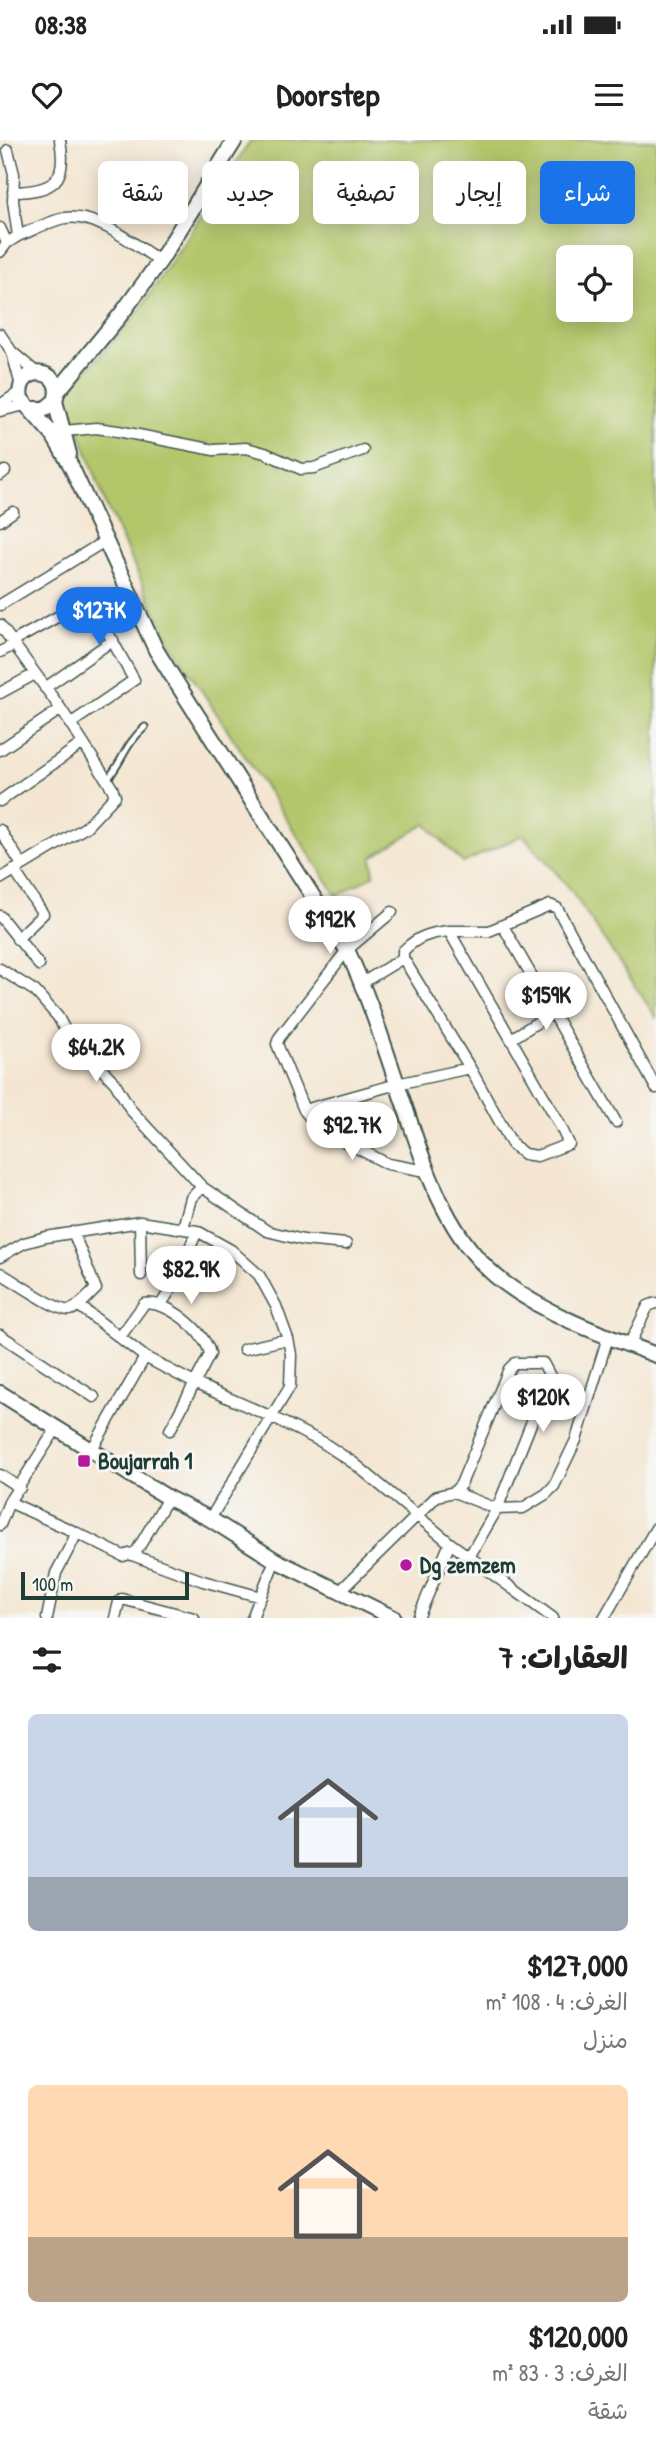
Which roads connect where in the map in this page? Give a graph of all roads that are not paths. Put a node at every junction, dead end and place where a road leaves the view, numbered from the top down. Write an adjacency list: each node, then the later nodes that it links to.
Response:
1 (60, 140): 4 (street)
2 (235, 140): 9 (street)
3 (8, 150): 4 (street)
4 (13, 191): 6 (street)
5 (0, 228): 7 (street)
6 (18, 236): 7 (street); 9 (street)
7 (7, 243): 8 (street)
8 (0, 252)
9 (160, 261): 12 (street)
10 (0, 334): 11 (street)
11 (12, 352): 13 (street); 15 (street)
12 (83, 359): 13 (street); 14 (street)
13 (39, 373): 14 (street); 15 (street)
14 (56, 396): 15 (street); 18 (street)
15 (25, 398): 16 (street); 17 (street); 20 (street)
16 (0, 405)
17 (0, 411)
18 (64, 431): 19 (street); 20 (street)
19 (363, 450)
20 (71, 466): 23 (street)
21 (13, 513): 22 (street)
22 (0, 521)
23 (105, 541): 24 (street); 47 (street)
24 (0, 605)
25 (0, 625): 27 (street)
26 (113, 640): 27 (street); 30 (street); 33 (street)
27 (13, 644): 28 (street); 29 (street)
28 (0, 652)
29 (35, 674): 30 (street); 31 (street)
30 (45, 688): 32 (street)
31 (0, 693)
32 (61, 709): 33 (street); 36 (street)
33 (70, 724): 35 (street)
34 (145, 727): 37 (lane)
35 (83, 743): 37 (street); 38 (street)
36 (0, 750)
37 (107, 780): 40 (street)
38 (0, 801)
39 (0, 830): 40 (street)
40 (18, 867): 41 (street); 46 (street)
41 (0, 878)
42 (391, 912): 47 (street)
43 (0, 916): 46 (street)
44 (503, 926): 45 (street); 52 (street); 56 (street)
45 (449, 931): 48 (street); 53 (street)
46 (17, 939): 49 (street)
47 (347, 950): 51 (street); 57 (street)
48 (403, 958): 51 (street); 54 (street)
49 (39, 965)
50 (0, 969): 60 (street)
51 (362, 983): 55 (street)
52 (552, 1013): 53 (street); 58 (street)
53 (511, 1039): 54 (street)
54 (470, 1068): 55 (street)
55 (397, 1084): 57 (street); 59 (street)
56 (656, 1088)
57 (304, 1110): 59 (street)
58 (616, 1122)
59 (426, 1171): 74 (street)
60 (202, 1187): 62 (street); 65 (street)
61 (140, 1222): 62 (street); 63 (street); 68 (street)
62 (183, 1228): 64 (street)
63 (73, 1231): 66 (street); 70 (street)
64 (197, 1231): 71 (street); 75 (street)
65 (346, 1244)
66 (0, 1257)
67 (0, 1273): 70 (street)
68 (141, 1275)
69 (656, 1303): 76 (street)
70 (78, 1305): 73 (street)
71 (160, 1306): 73 (street); 80 (street)
72 (0, 1335): 82 (street)
73 (120, 1337): 79 (street)
74 (608, 1337): 76 (street); 92 (street)
75 (288, 1339): 77 (street); 83 (street)
76 (629, 1345): 78 (street)
77 (243, 1349)
78 (656, 1355)
79 (145, 1357): 80 (street); 86 (street)
80 (196, 1384): 83 (street); 85 (street)
81 (0, 1393): 84 (street)
82 (94, 1397)
83 (272, 1417): 93 (street); 94 (street)
84 (56, 1429): 86 (street); 88 (street)
85 (170, 1430)
86 (91, 1451): 90 (street)
87 (0, 1475): 88 (street)
88 (20, 1488): 91 (street)
89 (454, 1492): 92 (street); 92 (street); 93 (street)
90 (168, 1498): 94 (street); 99 (street)
91 (9, 1502): 95 (street); 97 (street)
92 (497, 1509): 100 (street)
93 (417, 1514): 98 (street); 102 (street)
94 (210, 1519): 101 (street)
95 (0, 1525)
96 (656, 1528): 111 (street)
97 (75, 1532): 99 (street); 104 (street)
98 (450, 1543): 100 (street); 109 (street)
99 (132, 1555): 103 (street)
100 (469, 1557): 110 (street)
101 (275, 1560): 102 (street); 103 (street)
102 (338, 1593): 108 (street)
103 (261, 1597): 107 (street)
104 (47, 1618)
105 (115, 1618): 106 (street)
106 (194, 1618)
107 (253, 1618)
108 (394, 1618)
109 (418, 1618)
110 (553, 1618)
111 (604, 1618)

